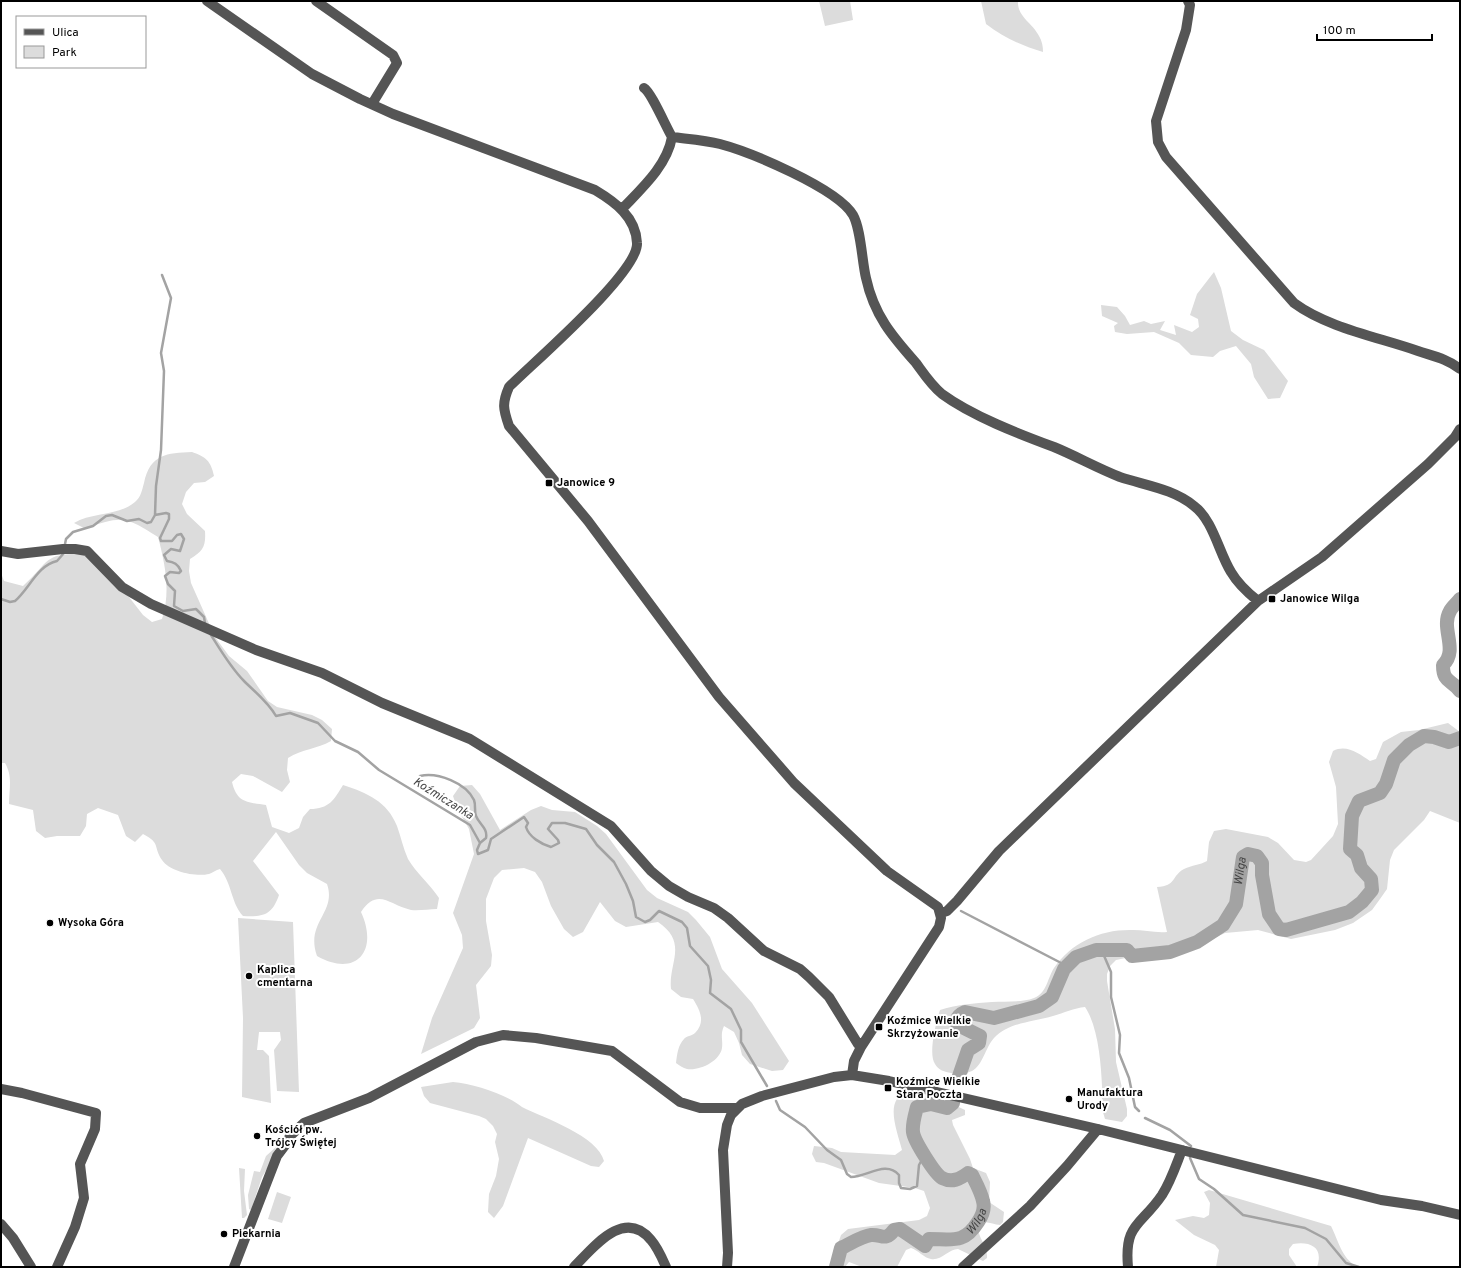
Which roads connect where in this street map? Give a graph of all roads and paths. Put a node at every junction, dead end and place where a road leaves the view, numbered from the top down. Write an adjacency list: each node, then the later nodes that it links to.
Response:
1 (207, 1): 5 (street)
2 (316, 1): 5 (street)
3 (1188, 1): 8 (street)
4 (644, 88): 6 (street)
5 (372, 104): 7 (street)
6 (672, 137): 7 (street); 11 (street)
7 (622, 209): 12 (street)
8 (1460, 369)
9 (1460, 429): 11 (street)
10 (1, 551): 13 (street)
11 (1258, 602): 12 (street)
12 (941, 913): 13 (street)
13 (861, 1047): 14 (street)
14 (852, 1075): 16 (street); 17 (street)
15 (1, 1089): 22 (street)
16 (737, 1108): 23 (street); 26 (street)
17 (1098, 1129): 18 (street); 27 (street)
18 (1182, 1150): 19 (street); 28 (street)
19 (1460, 1215)
20 (1, 1224): 21 (street)
21 (31, 1267)
22 (57, 1267)
23 (234, 1267)
24 (574, 1267): 25 (street)
25 (666, 1267)
26 (727, 1267)
27 (963, 1267)
28 (1128, 1267)

